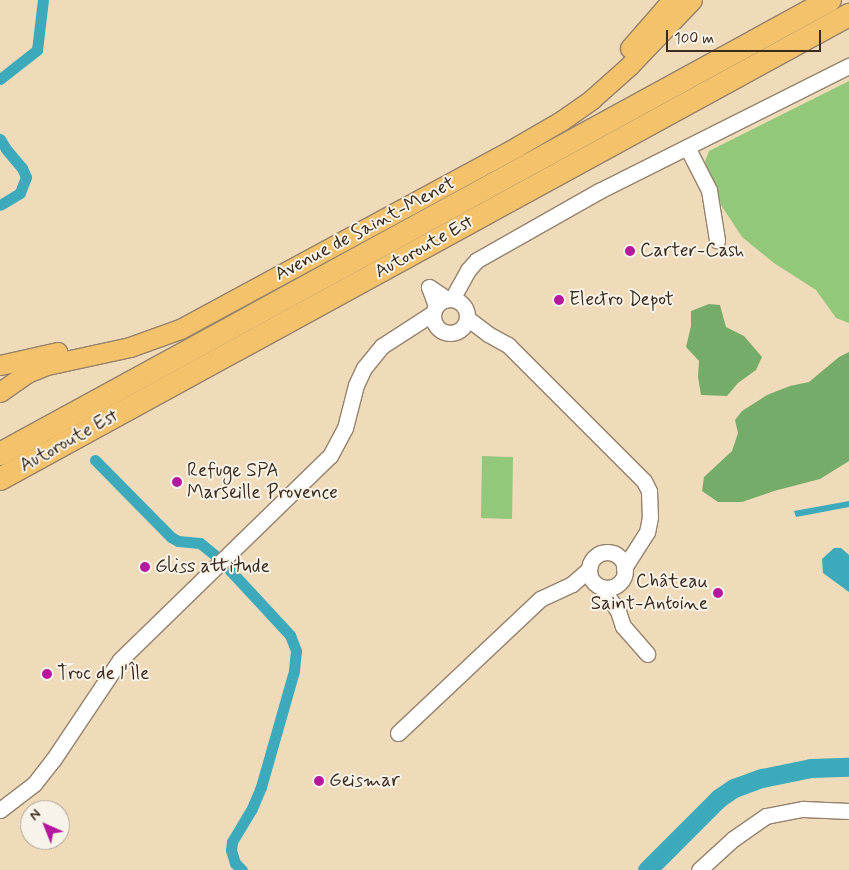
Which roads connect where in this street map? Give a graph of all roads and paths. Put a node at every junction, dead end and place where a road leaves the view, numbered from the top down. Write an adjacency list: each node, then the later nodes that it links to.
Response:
1 (672, 0): 11 (main road, Avenue de Saint-Menet)
2 (692, 0): 14 (main road, Avenue de Saint-Menet)
3 (830, 0): 15 (highway, Autoroute Est)
4 (849, 15): 17 (highway, Autoroute Est)
5 (849, 66): 6 (street)
6 (687, 147): 7 (street); 9 (street)
7 (717, 240)
8 (427, 284): 9 (street)
9 (444, 307): 10 (street); 10 (street); 27 (street)
10 (465, 323): 16 (street)
11 (94, 345): 12 (main road); 13 (main road, Avenue de Saint-Menet)
12 (0, 352)
13 (0, 365)
14 (0, 392)
15 (0, 454)
16 (631, 468): 18 (street); 19 (street)
17 (0, 479)
18 (613, 554): 19 (street); 20 (street)
19 (624, 568): 21 (street)
20 (589, 569): 22 (street); 23 (street)
21 (619, 583): 23 (street); 24 (street)
22 (572, 584): 23 (street); 26 (street)
23 (599, 586): 24 (street)
24 (618, 611): 25 (street)
25 (647, 654)
26 (398, 734)
27 (0, 810)
28 (849, 811): 29 (street)
29 (699, 870)

